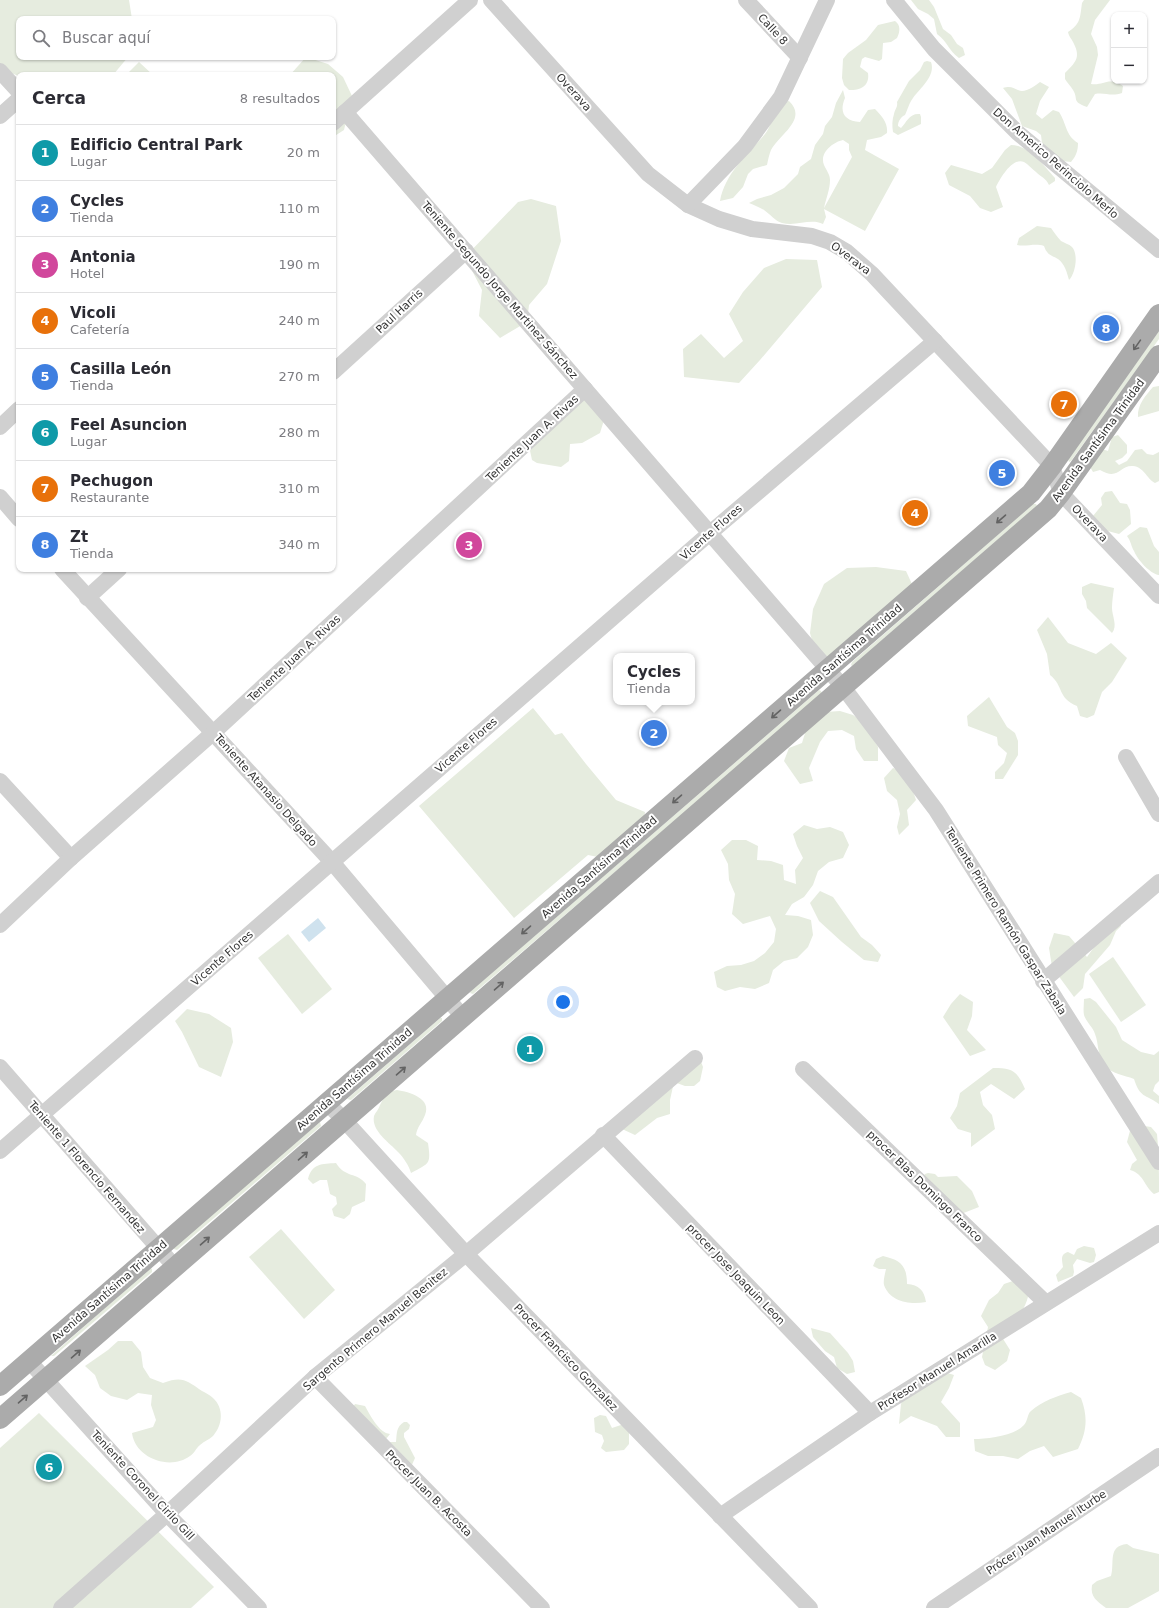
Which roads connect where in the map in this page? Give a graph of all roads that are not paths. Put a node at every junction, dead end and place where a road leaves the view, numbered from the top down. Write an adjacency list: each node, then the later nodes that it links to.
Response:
1 (470, 0): 10 (street)
2 (490, 0): 13 (street, Overava)
3 (746, 0): 6 (street, Calle 8)
4 (827, 0): 6 (street)
5 (894, 0): 14 (street, Don Americo Perinciolo Merlo)
6 (800, 58): 13 (street)
7 (0, 71): 8 (street)
8 (16, 89)
9 (16, 102): 11 (street)
10 (345, 112): 12 (street); 15 (street, Teniente Segundo Jorge Martinez Sánchez)
11 (0, 116)
12 (336, 120)
13 (688, 205): 17 (street, Overava)
14 (1159, 250)
15 (466, 251): 19 (street, Paul Harris); 20 (street, Teniente Segundo Jorge Martinez Sánchez)
16 (1159, 314): 23 (main road, Avenida Santísima Trinidad, one-way to 23)
17 (935, 341): 23 (street, Overava); 27 (street, Vicente Flores)
18 (1159, 355): 24 (main road, Avenida Santísima Trinidad)
19 (336, 369)
20 (585, 389): 27 (street, Teniente Segundo Jorge Martinez Sánchez); 34 (street, Teniente Juan A. Rivas)
21 (16, 412): 22 (street)
22 (0, 427)
23 (1052, 466): 24 (street, Overava); 32 (main road, Avenida Santísima Trinidad, one-way to 32)
24 (1061, 493): 30 (street, Overava); 33 (main road, Avenida Santísima Trinidad)
25 (0, 497): 26 (street)
26 (16, 516)
27 (710, 532): 32 (street, Teniente Segundo Jorge Martinez Sánchez); 39 (street, Vicente Flores)
28 (65, 572): 31 (street, Teniente Atanasio Delgado)
29 (116, 572): 31 (street)
30 (1159, 596)
31 (87, 598): 34 (street, Teniente Atanasio Delgado)
32 (828, 669): 33 (street, Teniente Segundo Jorge Martinez Sánchez); 43 (main road, Avenida Santísima Trinidad, one-way to 43)
33 (843, 687): 42 (street, Teniente Primero Ramón Gaspar Zabala); 44 (main road, Avenida Santísima Trinidad, one-way to 33)
34 (214, 732): 38 (street, Teniente Juan A. Rivas); 39 (street, Teniente Atanasio Delgado)
35 (1126, 757): 37 (street)
36 (0, 781): 38 (street)
37 (1159, 814)
38 (71, 858): 41 (street, Teniente Juan A. Rivas)
39 (332, 862): 43 (street, Teniente Atanasio Delgado); 49 (street, Vicente Flores)
40 (1159, 882): 42 (street)
41 (0, 925)
42 (1043, 980): 53 (street, Teniente Primero Ramón Gaspar Zabala)
43 (447, 998): 44 (street, Teniente Atanasio Delgado); 48 (main road, Avenida Santísima Trinidad)
44 (463, 1017): 50 (main road, Avenida Santísima Trinidad, one-way to 44)
45 (695, 1058): 51 (street, Sargento Primero Manuel Benitez)
46 (0, 1066): 49 (street, Teniente 1 Florencio Fernandez)
47 (803, 1069): 58 (street, procer Blas Domingo Franco)
48 (326, 1103): 50 (street, Procer Francisco Gonzalez); 55 (main road, Avenida Santísima Trinidad)
49 (42, 1115): 52 (street, Vicente Flores); 55 (street, Teniente 1 Florencio Fernandez)
50 (344, 1120): 56 (street, Procer Francisco Gonzalez); 57 (main road, Avenida Santísima Trinidad, one-way to 50)
51 (603, 1135): 56 (street, Sargento Primero Manuel Benitez); 63 (street, procer Jose Joaquin Leon)
52 (0, 1151)
53 (1159, 1162)
54 (1159, 1233): 58 (street, Profesor Manuel Amarilla)
55 (158, 1249): 57 (street, Teniente 1 Florencio Fernandez); 59 (main road, Avenida Santísima Trinidad)
56 (466, 1254): 60 (street, Sargento Primero Manuel Benitez); 67 (street, Procer Francisco Gonzalez)
57 (175, 1267): 61 (main road, Avenida Santísima Trinidad, one-way to 57)
58 (1046, 1303): 63 (street, Profesor Manuel Amarilla)
59 (29, 1361): 61 (street, Teniente Coronel Cirilo Gill); 62 (main road, Avenida Santísima Trinidad)
60 (315, 1377): 66 (street, Sargento Primero Manuel Benitez); 70 (street, Procer Juan B. Acosta)
61 (46, 1379): 64 (main road, Avenida Santísima Trinidad, one-way to 61); 66 (street, Teniente Coronel Cirilo Gill)
62 (0, 1386)
63 (870, 1413): 67 (street, Profesor Manuel Amarilla)
64 (0, 1420)
65 (1159, 1456): 72 (street, Prócer Juan Manuel Iturbe)
66 (167, 1514): 68 (street, Sargento Primero Manuel Benitez); 69 (street, Teniente Coronel Cirilo Gill)
67 (720, 1516): 71 (street, Procer Francisco Gonzalez)
68 (61, 1608)
69 (259, 1608)
70 (542, 1608)
71 (810, 1608)
72 (934, 1608)

